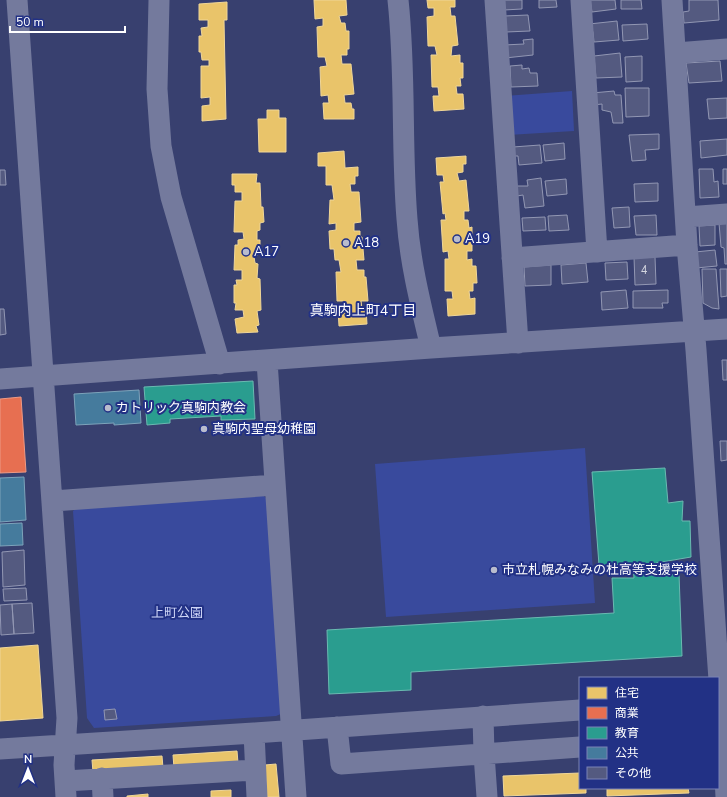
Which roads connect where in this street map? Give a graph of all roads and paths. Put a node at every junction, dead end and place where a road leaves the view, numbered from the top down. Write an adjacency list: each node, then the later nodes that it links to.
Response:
1 (17, 0): 20 (street)
2 (159, 0): 19 (street)
3 (398, 0): 17 (street)
4 (495, 0): 13 (street)
5 (581, 0): 12 (street)
6 (672, 0): 8 (street)
7 (727, 48): 8 (street)
8 (676, 53): 10 (street)
9 (727, 214): 10 (street)
10 (686, 217): 11 (street)
11 (687, 245): 12 (street); 15 (street)
12 (597, 252): 13 (street)
13 (512, 258): 16 (street)
14 (727, 329): 15 (street)
15 (695, 331): 16 (street); 24 (street)
16 (518, 343): 17 (street)
17 (431, 348): 18 (street)
18 (267, 361): 19 (street); 22 (street)
19 (220, 364): 20 (street)
20 (43, 376): 21 (street); 23 (street)
21 (0, 379)
22 (275, 485): 23 (street); 29 (street)
23 (53, 501): 32 (street)
24 (718, 677)
25 (719, 700): 31 (street)
26 (579, 710): 27 (street)
27 (483, 716): 28 (street); 35 (street)
28 (337, 727): 29 (street); 35 (street)
29 (291, 730): 30 (street); 40 (street)
30 (254, 733): 32 (street); 36 (street)
31 (720, 737): 42 (street)
32 (65, 744): 34 (street); 38 (street)
33 (579, 748): 35 (street)
34 (0, 749)
35 (484, 754): 41 (street)
36 (255, 770): 37 (street); 39 (street)
37 (103, 788): 38 (street)
38 (65, 789)
39 (257, 797)
40 (296, 797)
41 (487, 797)
42 (726, 797)

